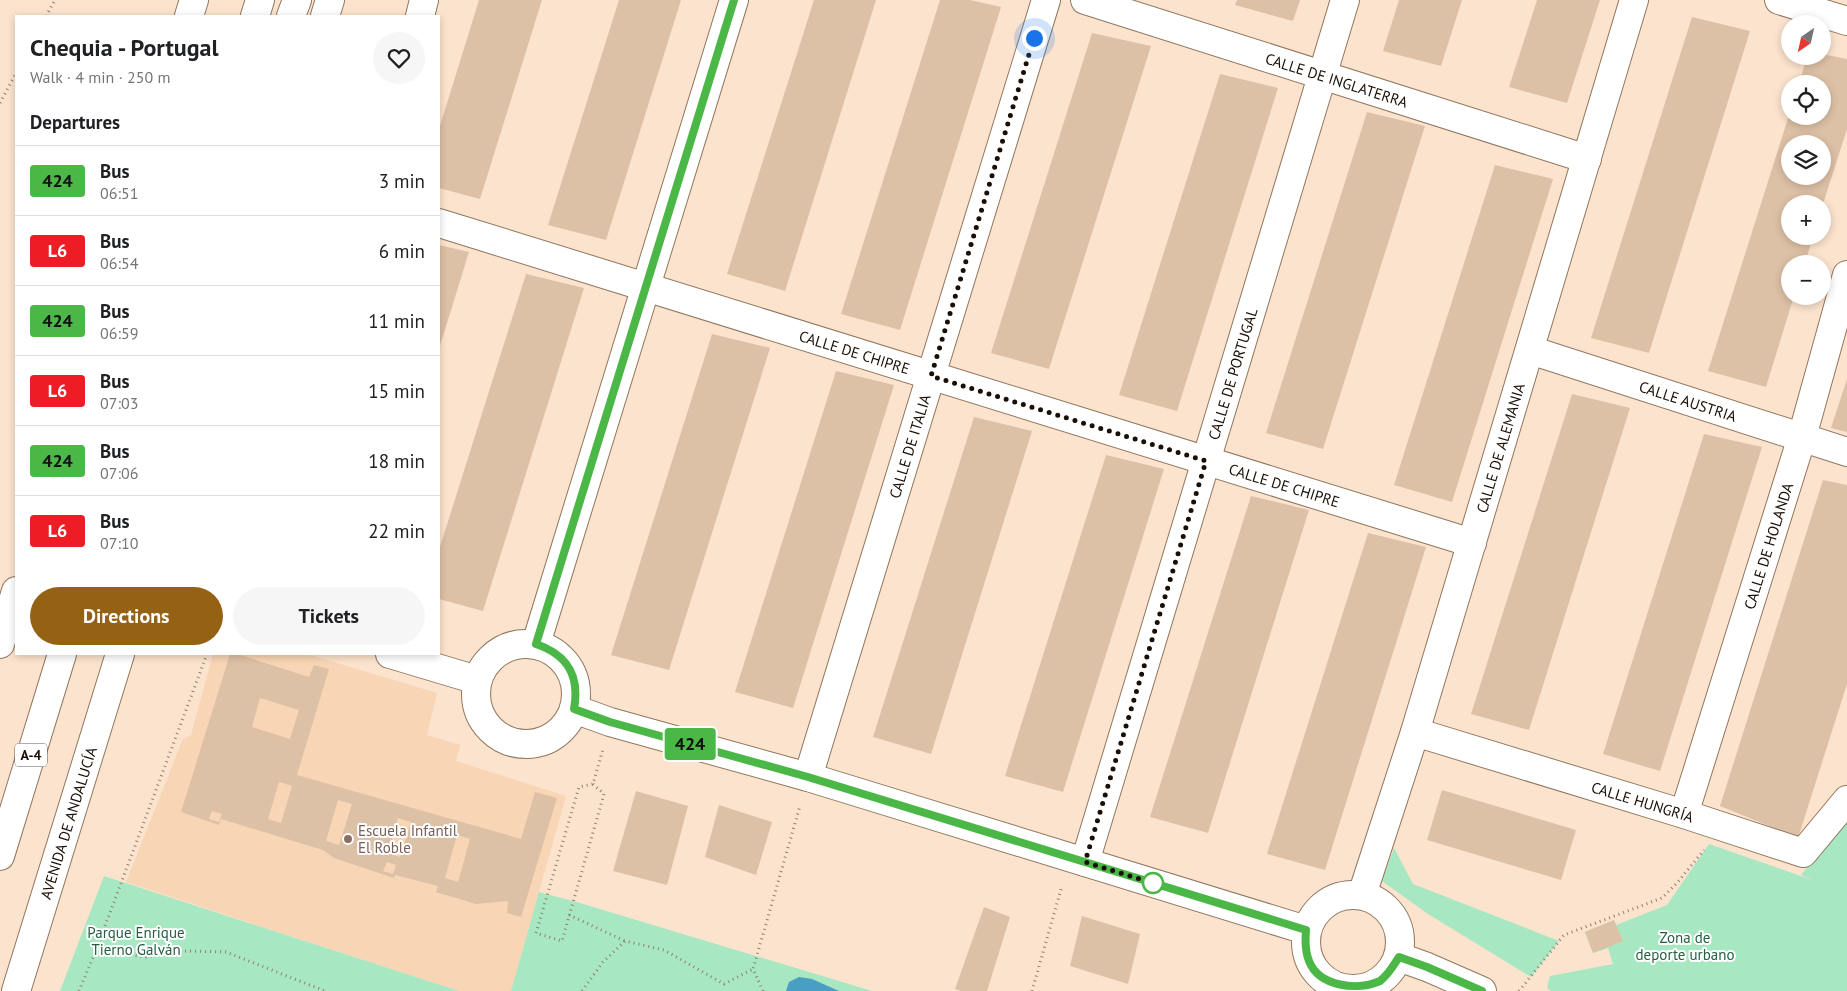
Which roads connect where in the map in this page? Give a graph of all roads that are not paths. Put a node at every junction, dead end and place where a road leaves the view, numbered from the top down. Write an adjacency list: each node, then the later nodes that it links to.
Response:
1 (194, 0): 12 (main road)
2 (260, 0): 13 (main road)
3 (297, 0): 14 (main road)
4 (330, 0): 15 (main road)
5 (424, 0): 16 (main road)
6 (734, 0): 22 (main road)
7 (1046, 0): 24 (main road, CALLE DE ITALIA)
8 (1086, 0): 18 (main road, CALLE DE INGLATERRA)
9 (1345, 0): 18 (main road, CALLE DE PORTUGAL)
10 (1634, 0): 19 (main road, CALLE DE ALEMANIA)
11 (1779, 0): 17 (main road)
12 (189, 15)
13 (256, 15)
14 (291, 15)
15 (325, 15)
16 (420, 15)
17 (1847, 21)
18 (1322, 74): 19 (main road, CALLE DE INGLATERRA); 27 (main road, CALLE DE PORTUGAL)
19 (1587, 159): 23 (main road, CALLE DE ALEMANIA)
20 (440, 223): 22 (main road, CALLE DE CHIPRE)
21 (1847, 276): 25 (main road, CALLE DE HOLANDA)
22 (646, 288): 24 (main road, CALLE DE CHIPRE); 31 (main road)
23 (1530, 350): 25 (main road, CALLE AUSTRIA); 28 (main road, CALLE DE ALEMANIA)
24 (931, 376): 27 (main road, CALLE DE CHIPRE); 38 (main road, CALLE DE ITALIA)
25 (1802, 437): 26 (main road, CALLE AUSTRIA); 40 (main road, CALLE DE HOLANDA)
26 (1847, 452)
27 (1206, 461): 28 (main road, CALLE DE CHIPRE); 42 (main road, CALLE DE PORTUGAL)
28 (1472, 543): 37 (main road, CALLE DE ALEMANIA)
29 (15, 593): 30 (main road)
30 (0, 644)
31 (536, 644): 35 (main road); 36 (main road)
32 (62, 655): 41 (main road, A-4)
33 (120, 655): 46 (main road, AVENIDA DE ANDALUCÍA)
34 (393, 655): 35 (main road)
35 (477, 680): 36 (main road)
36 (574, 709): 38 (main road)
37 (1415, 732): 40 (main road, CALLE HUNGRÍA); 43 (main road, CALLE DE ALEMANIA)
38 (808, 777): 42 (main road)
39 (1847, 800): 40 (main road, CALLE HUNGRÍA)
40 (1684, 814)
41 (0, 856)
42 (1077, 860): 44 (main road)
43 (1362, 895): 44 (main road); 45 (main road)
44 (1306, 930): 45 (main road)
45 (1399, 957): 47 (main road)
46 (16, 991)
47 (1482, 991)

